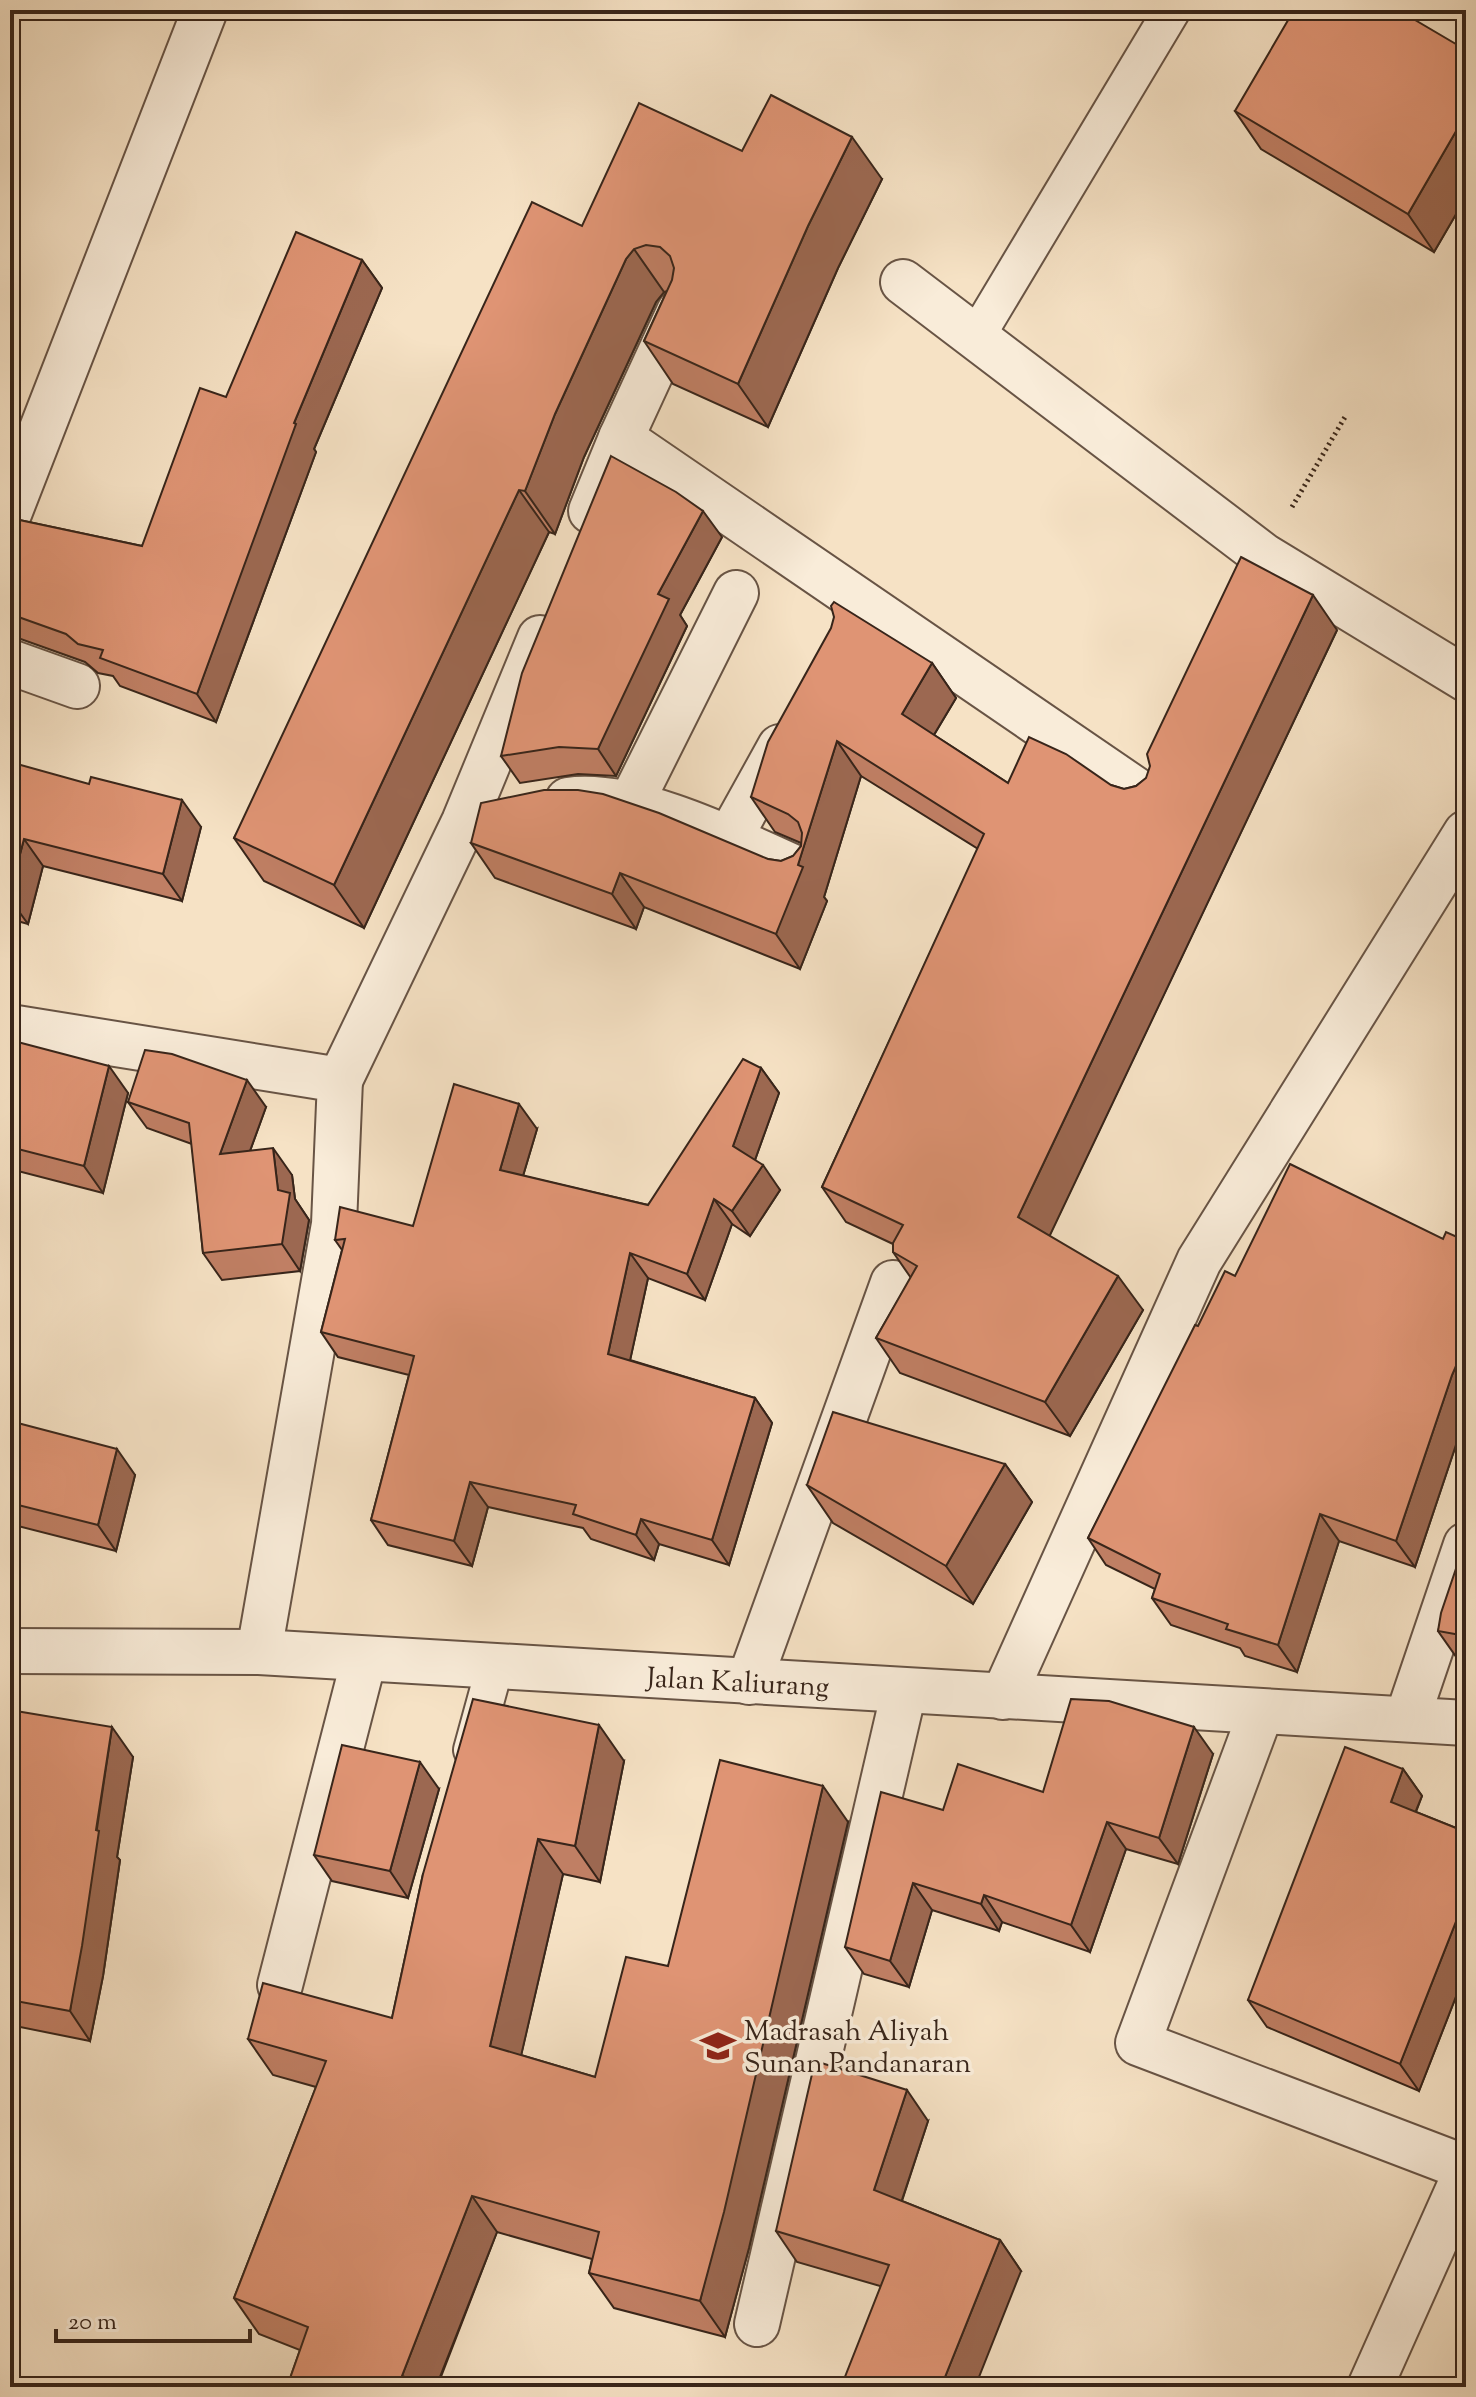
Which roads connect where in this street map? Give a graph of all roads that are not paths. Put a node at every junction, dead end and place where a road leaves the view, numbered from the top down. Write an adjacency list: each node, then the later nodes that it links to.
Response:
1 (205, 10): 7 (street)
2 (1172, 10): 5 (lane)
3 (903, 282): 5 (street)
4 (679, 312): 6 (street)
5 (976, 337): 12 (street)
6 (621, 438): 8 (street); 15 (street)
7 (10, 511)
8 (579, 541)
9 (736, 593): 16 (street)
10 (555, 601): 17 (street)
11 (10, 662): 13 (street)
12 (1466, 679)
13 (77, 686)
14 (796, 718): 19 (street)
15 (1149, 799)
16 (631, 803): 17 (street); 19 (street)
17 (464, 822): 22 (street)
18 (1466, 833): 31 (street)
19 (729, 839): 20 (street)
20 (802, 871)
21 (10, 1027): 22 (street)
22 (340, 1080): 26 (street)
23 (893, 1283): 29 (street)
24 (1466, 1545): 33 (street)
25 (10, 1651): 26 (street, Jalan Kaliurang)
26 (259, 1652): 27 (street, Jalan Kaliurang)
27 (364, 1659): 28 (street, Jalan Kaliurang); 36 (street)
28 (495, 1666): 29 (street, Jalan Kaliurang); 35 (lane)
29 (749, 1682): 30 (street, Jalan Kaliurang)
30 (904, 1691): 31 (street, Jalan Kaliurang); 38 (street)
31 (1003, 1697): 32 (street, Jalan Kaliurang)
32 (1261, 1712): 33 (street, Jalan Kaliurang); 37 (street)
33 (1407, 1719): 34 (street, Jalan Kaliurang)
34 (1466, 1723)
35 (462, 1785)
36 (280, 1985)
37 (1466, 2170): 39 (street)
38 (757, 2324)
39 (1370, 2387)

